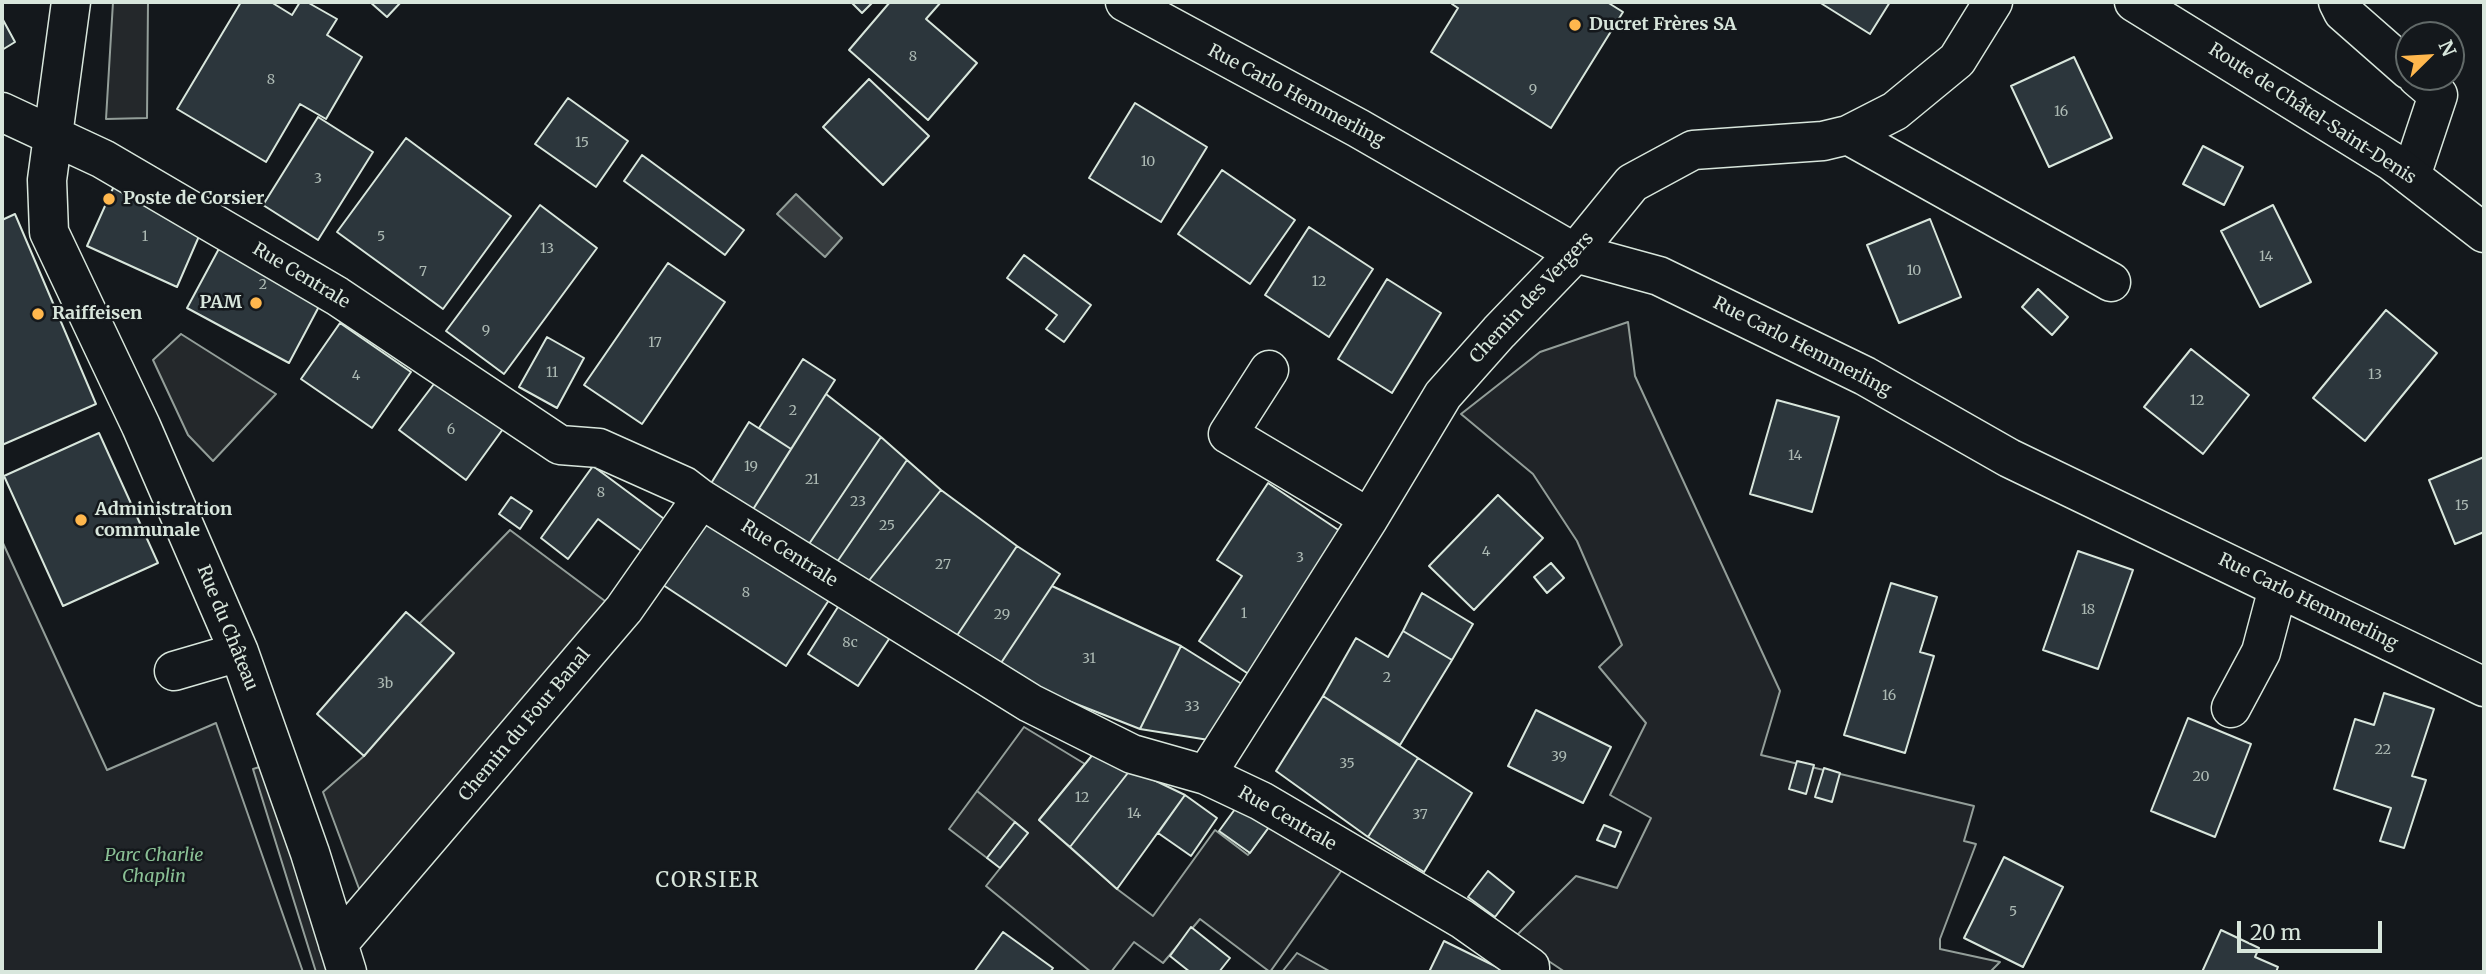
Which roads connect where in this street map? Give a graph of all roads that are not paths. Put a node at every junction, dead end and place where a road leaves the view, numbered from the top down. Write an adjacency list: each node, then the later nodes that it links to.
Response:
1 (71, 2): 9 (street, Rue du Château)
2 (1125, 2): 13 (street, Rue Carlo Hemmerling)
3 (1993, 2): 10 (street, Chemin des Vergers)
4 (2134, 2): 11 (street, Route de Châtel-Saint-Denis)
5 (2337, 2): 6 (street)
6 (2395, 58)
7 (2433, 91): 11 (street)
8 (2, 112): 9 (street, Rue Centrale)
9 (53, 135): 16 (street, Rue Centrale); 19 (street, Rue du Château)
10 (1848, 135): 13 (street, Chemin des Vergers); 14 (street)
11 (2411, 176): 12 (street, Route de Châtel-Saint-Denis)
12 (2484, 233)
13 (1575, 253): 17 (street, Chemin des Vergers); 18 (street, Rue Carlo Hemmerling)
14 (2111, 282)
15 (1269, 370): 17 (street)
16 (701, 499): 23 (street, Rue Centrale); 24 (street, Chemin du Four Banal)
17 (1369, 518): 23 (street, Chemin des Vergers)
18 (2278, 588): 21 (street, Rue Carlo Hemmerling); 22 (street)
19 (239, 652): 20 (street); 24 (street, Rue du Château)
20 (174, 671)
21 (2484, 687)
22 (2231, 708)
23 (1206, 775): 25 (street, Rue Centrale)
24 (343, 958)
25 (1530, 970)

